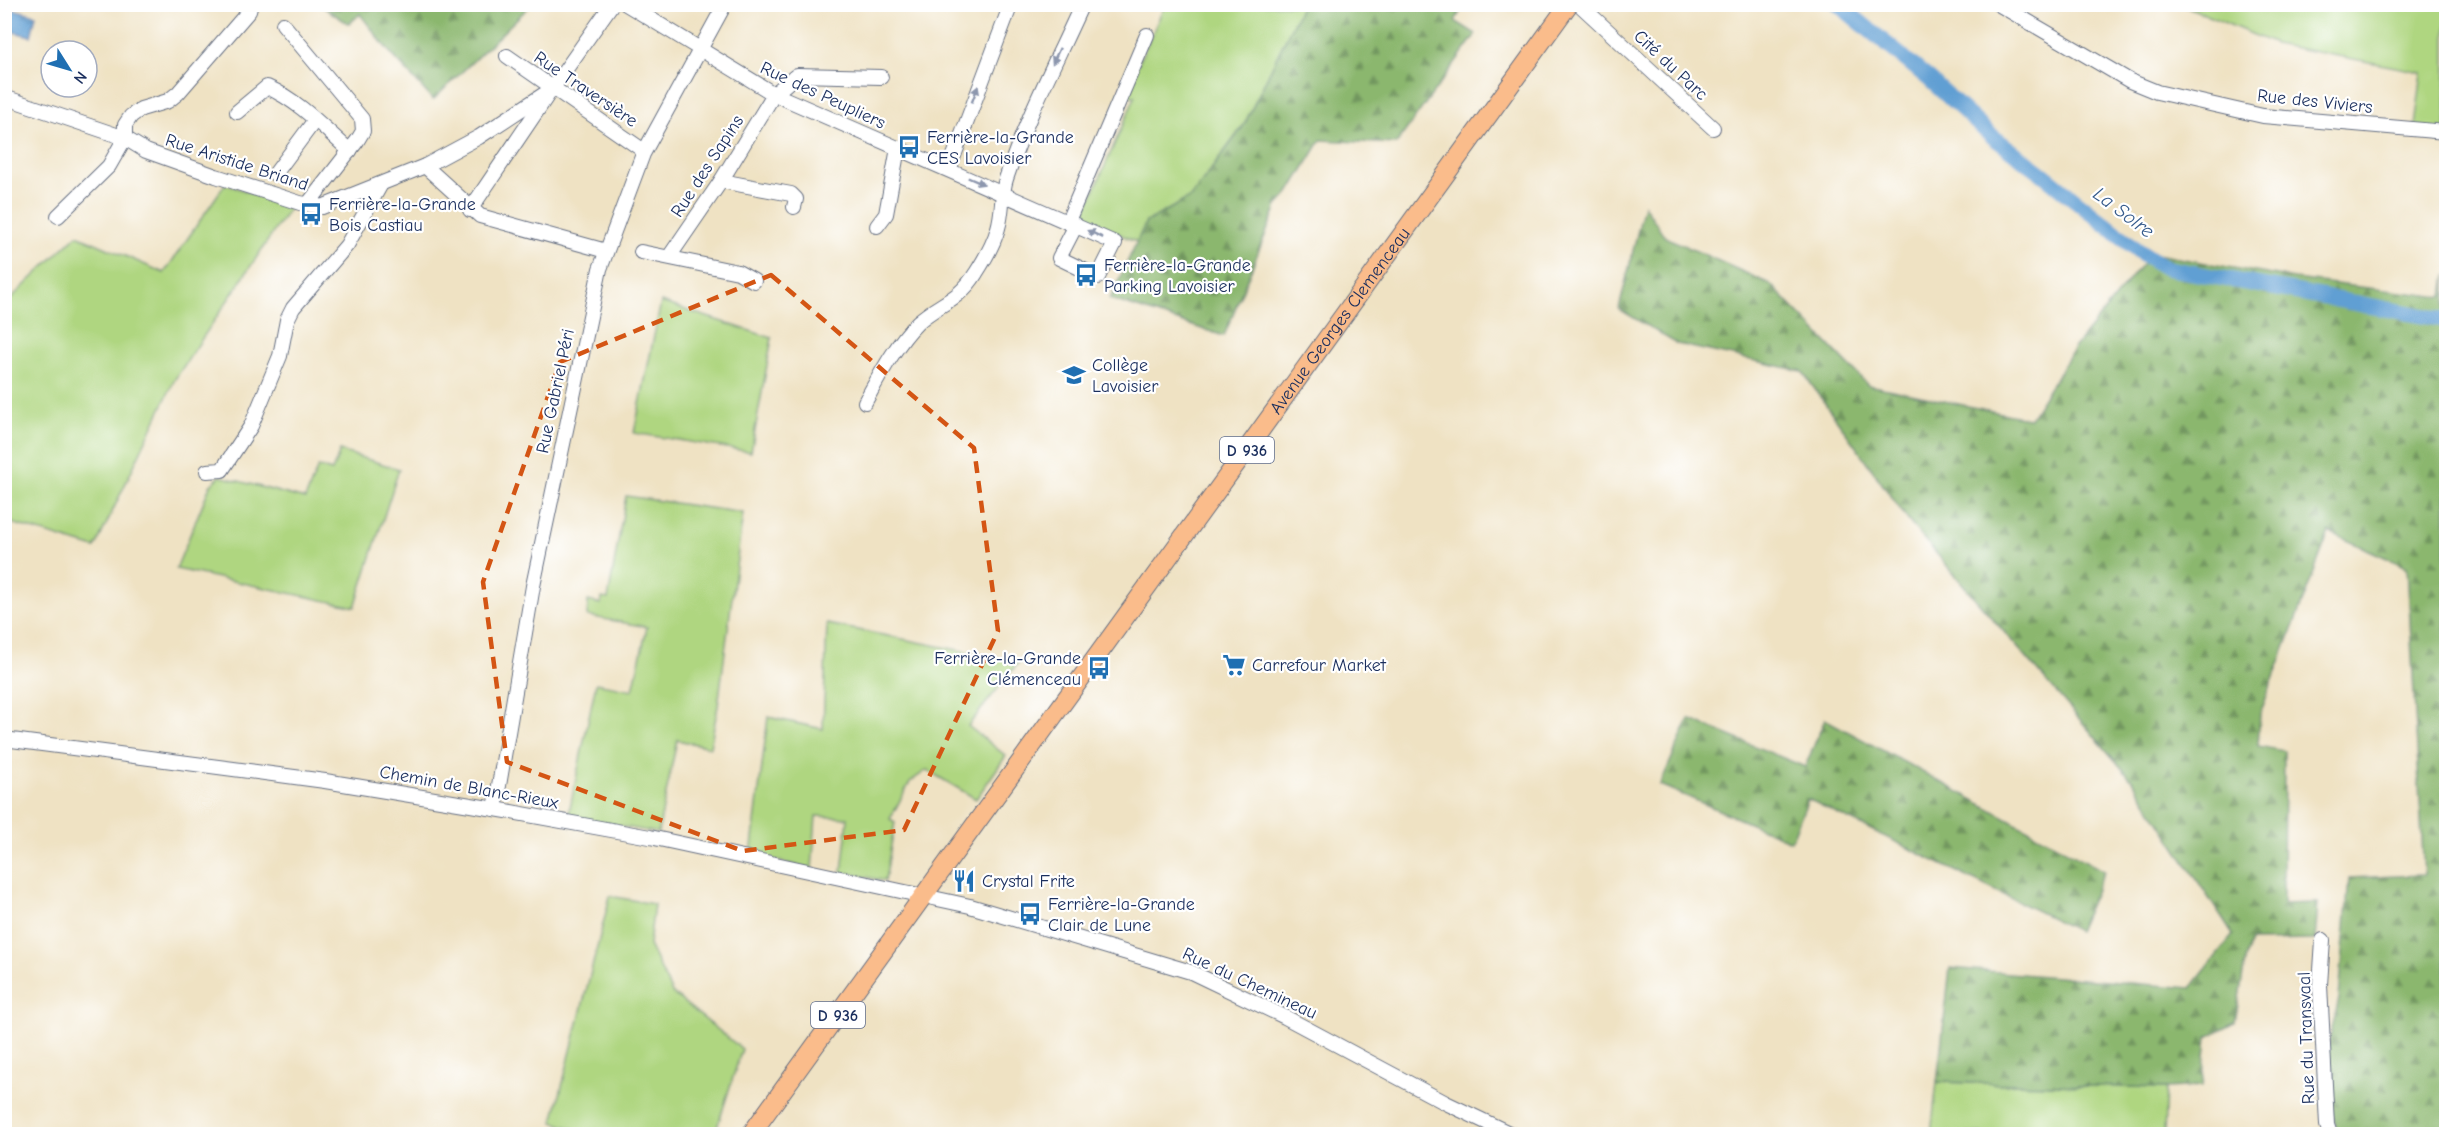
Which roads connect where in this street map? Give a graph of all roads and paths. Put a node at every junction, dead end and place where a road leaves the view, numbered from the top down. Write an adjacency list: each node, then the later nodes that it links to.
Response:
1 (251, 4): 22 (street)
2 (612, 4): 15 (street, Rue Aristide Briand)
3 (626, 4): 12 (street, Rue des Peupliers)
4 (725, 4): 12 (street, Rue Gabriel Péri)
5 (1011, 4): 27 (street, one-way to 5)
6 (1082, 4): 31 (street, one-way to 31)
7 (1569, 4): 46 (main road, Avenue Georges Clemenceau / D 936)
8 (1579, 4): 20 (street, Cité du Parc)
9 (1998, 4): 21 (street, Rue des Viviers)
10 (283, 24): 24 (street)
11 (1147, 35): 36 (street)
12 (699, 49): 16 (street, Rue des Peupliers); 25 (street, Rue Gabriel Péri)
13 (507, 56): 15 (street, Rue Traversière)
14 (881, 77): 16 (street, Rue des Sapins)
15 (552, 89): 25 (street, Rue Traversière); 26 (street, Rue Aristide Briand); 34 (street)
16 (774, 94): 23 (street, Rue des Peupliers); 29 (street, Rue des Sapins)
17 (4, 97): 22 (street, Rue Aristide Briand)
18 (237, 112): 19 (street)
19 (315, 120): 24 (street); 28 (street)
20 (1713, 128)
21 (2446, 132)
22 (125, 138): 32 (street, Rue Aristide Briand); 35 (street)
23 (898, 148): 27 (street, Rue des Peupliers); 37 (street)
24 (350, 151): 32 (street)
25 (644, 151): 38 (street, Rue Gabriel Péri)
26 (426, 166): 30 (street, Rue Aristide Briand); 34 (street)
27 (949, 170): 31 (street, Rue des Peupliers, one-way to 31)
28 (275, 174)
29 (721, 181): 33 (street); 40 (street, Rue des Sapins)
30 (381, 184): 32 (street, Rue Aristide Briand); 43 (street)
31 (1002, 193): 36 (street, Rue des Peupliers); 42 (street)
32 (308, 204)
33 (794, 207)
34 (470, 210): 38 (street)
35 (58, 216)
36 (1072, 223): 36 (street, Rue des Peupliers, one-way to 36)
37 (877, 226)
38 (606, 251): 45 (street, Rue Gabriel Péri)
39 (641, 252): 40 (street)
40 (669, 256): 41 (street)
41 (754, 281)
42 (866, 402)
43 (207, 471)
44 (4, 739): 45 (street, Chemin de Blanc-Rieux)
45 (495, 809): 46 (street, Chemin de Blanc-Rieux)
46 (924, 895): 48 (main road, Avenue Georges Clemenceau / D 936); 49 (street, Rue du Chemineau)
47 (2323, 940): 50 (street, Rue du Transvaal)
48 (751, 1134)
49 (1511, 1134)
50 (2330, 1134)

